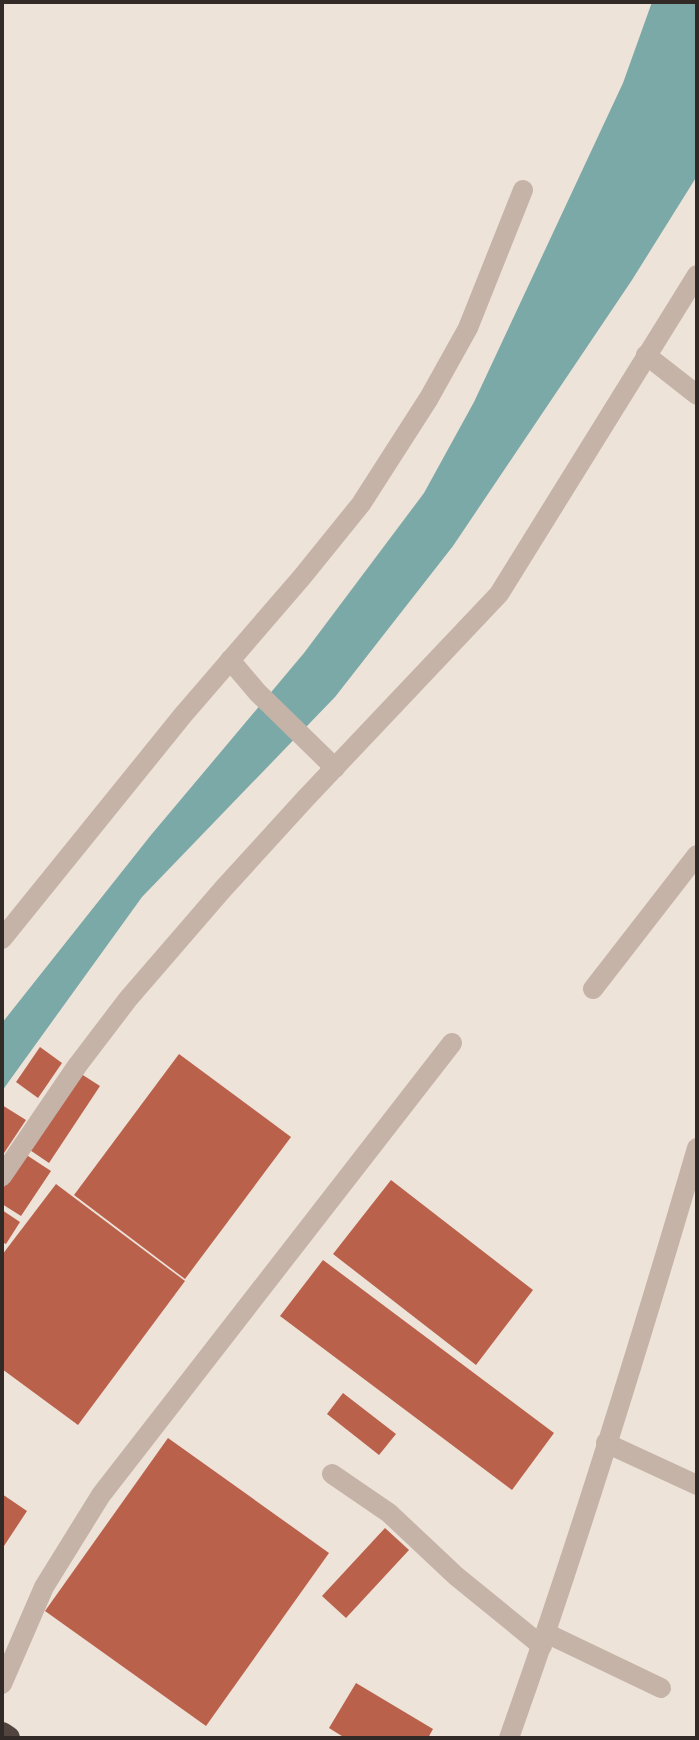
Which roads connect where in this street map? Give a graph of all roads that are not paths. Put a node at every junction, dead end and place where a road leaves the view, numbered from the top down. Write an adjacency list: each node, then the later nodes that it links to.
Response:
1 (523, 190): 5 (street)
2 (697, 275): 3 (street)
3 (646, 355): 4 (street); 6 (street)
4 (697, 395)
5 (230, 660): 6 (street); 8 (street)
6 (335, 768): 12 (street)
7 (697, 855): 9 (street)
8 (2, 939)
9 (593, 989)
10 (452, 1043): 17 (street)
11 (697, 1148): 13 (street)
12 (2, 1176)
13 (606, 1443): 15 (street); 16 (street)
14 (332, 1474): 16 (street)
15 (697, 1485)
16 (544, 1640): 18 (street); 21 (street)
17 (2, 1684)
18 (661, 1688)
19 (2, 1734): 20 (highway)
20 (8, 1738)
21 (509, 1738)

